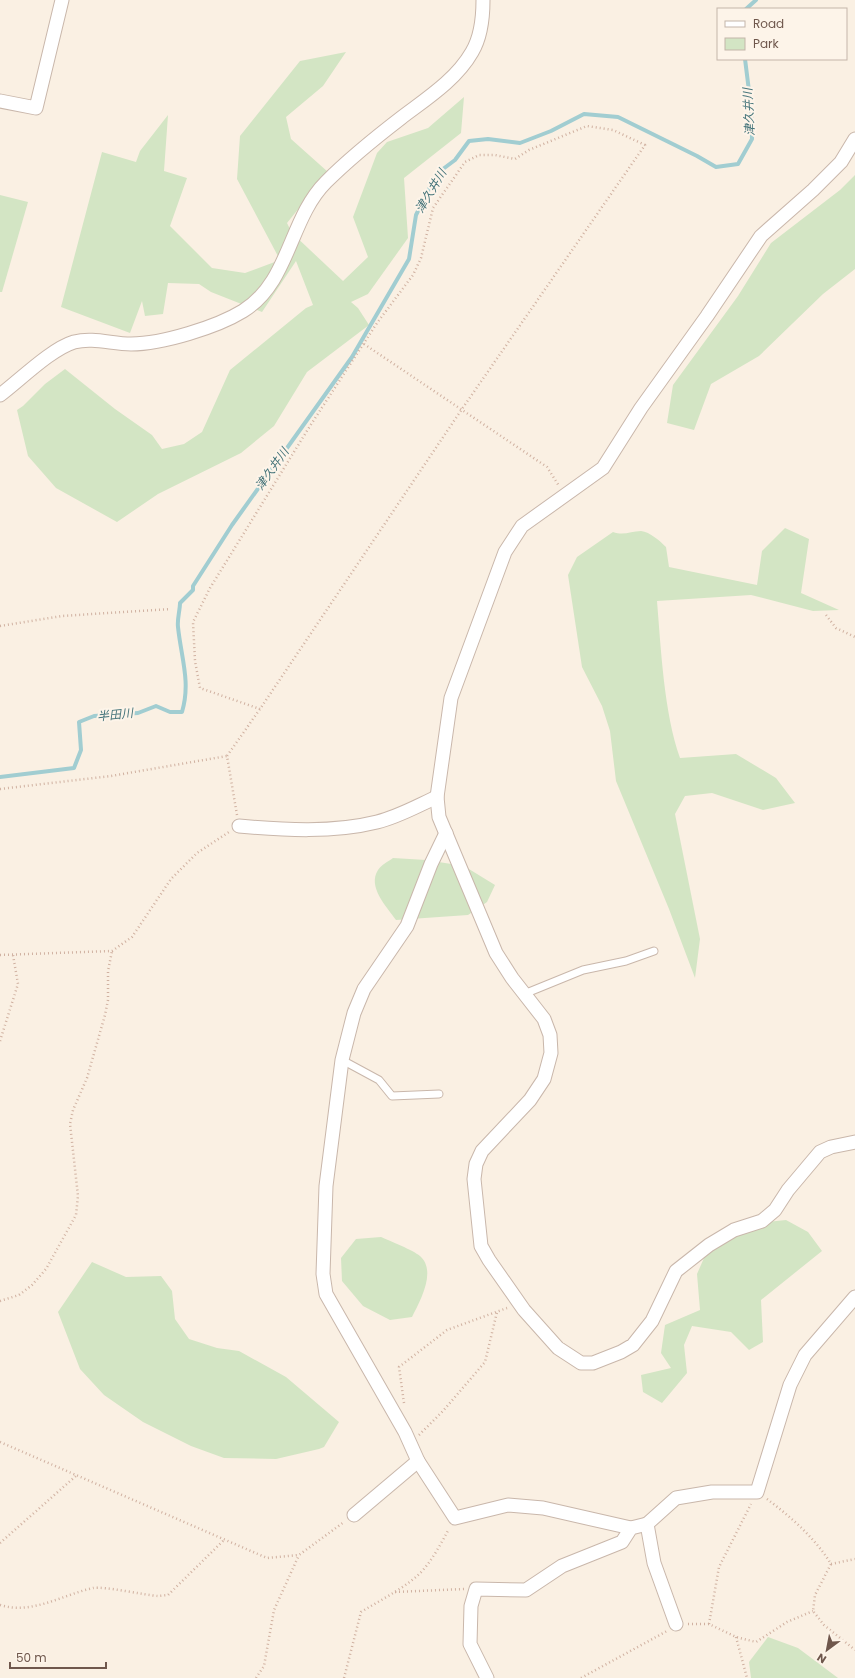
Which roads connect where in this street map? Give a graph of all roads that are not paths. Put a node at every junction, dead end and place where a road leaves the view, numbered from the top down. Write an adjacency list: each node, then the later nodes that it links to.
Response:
1 (62, 0): 3 (street)
2 (483, 0): 5 (street)
3 (0, 101)
4 (855, 139): 6 (street)
5 (0, 395)
6 (436, 797): 7 (street); 8 (street)
7 (239, 826)
8 (446, 833): 10 (street); 11 (street)
9 (654, 951): 10 (lane)
10 (524, 994): 13 (street)
11 (342, 1060): 12 (lane); 15 (street)
12 (439, 1094)
13 (855, 1142)
14 (855, 1297): 17 (street)
15 (418, 1461): 16 (street); 18 (street)
16 (354, 1515)
17 (647, 1524): 18 (street); 19 (street)
18 (631, 1528): 20 (street)
19 (676, 1624)
20 (486, 1678)

